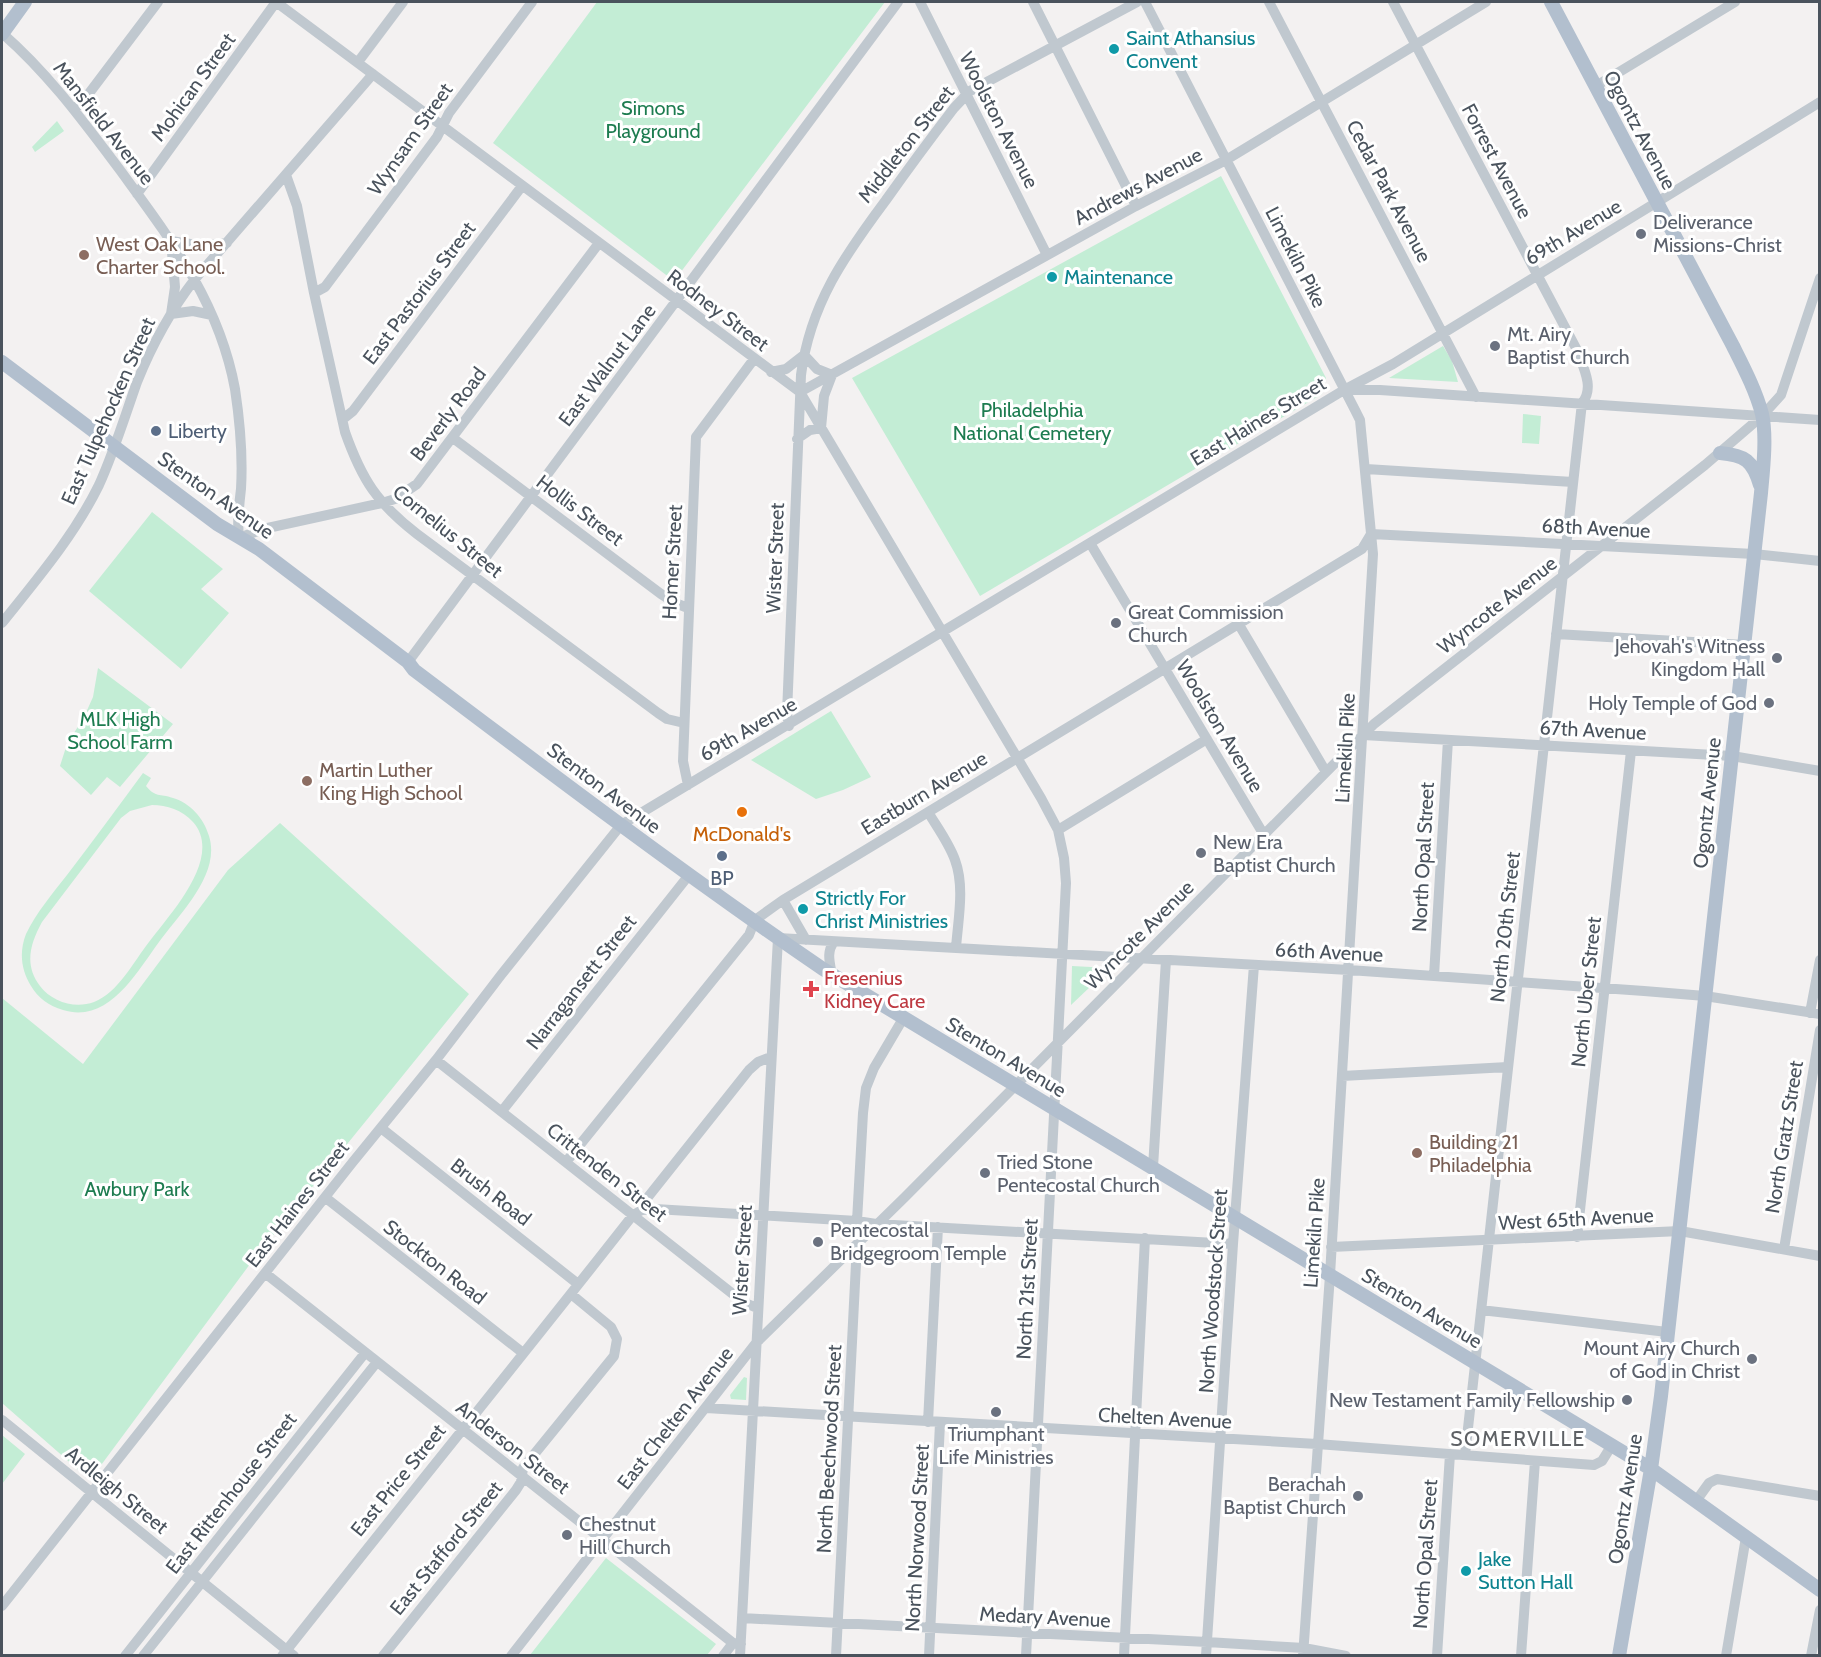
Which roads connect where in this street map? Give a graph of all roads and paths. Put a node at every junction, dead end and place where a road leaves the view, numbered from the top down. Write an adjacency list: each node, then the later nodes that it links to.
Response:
1 (26, 2): 16 (main road)
2 (158, 2): 25 (street)
3 (276, 2): 19 (street, Rodney Street); 30 (street, Mohican Street)
4 (404, 2): 19 (street)
5 (532, 2): 26 (street, Wynsam Street)
6 (898, 2): 41 (street, East Walnut Lane)
7 (920, 2): 22 (street, Woolston Avenue)
8 (1033, 2): 17 (street)
9 (1137, 2): 17 (street, Middleton Street)
10 (1145, 2): 27 (street, Limekiln Pike)
11 (1269, 2): 24 (street, Cedar Park Avenue)
12 (1393, 2): 18 (street, Forrest Avenue)
13 (1486, 2): 18 (street, Andrews Avenue)
14 (1551, 2): 21 (main road, Ogontz Avenue)
15 (1735, 2): 21 (street)
16 (2, 33): 25 (street, Mansfield Avenue)
17 (1054, 45): 22 (street, Middleton Street); 32 (street)
18 (1416, 45): 24 (street, Andrews Avenue); 37 (street, Forrest Avenue)
19 (358, 62): 20 (street, Rodney Street)
20 (373, 74): 26 (street, Rodney Street); 28 (street, East Tulpehocken Street)
21 (1596, 86): 31 (main road, Ogontz Avenue)
22 (966, 95): 36 (street, Woolston Avenue); 45 (street, Middleton Street)
23 (1820, 102): 31 (street, 69th Avenue)
24 (1322, 103): 27 (street, Andrews Avenue); 44 (street, Cedar Park Avenue)
25 (75, 109): 30 (street, Mansfield Avenue)
26 (442, 126): 29 (street, Rodney Street); 40 (street, Wynsam Street)
27 (1226, 160): 32 (street, Andrews Avenue); 50 (street, Limekiln Pike)
28 (286, 175): 34 (street, East Tulpehocken Street); 40 (street, Cornelius Street)
29 (522, 186): 35 (street, Rodney Street); 55 (street, East Pastorius Street)
30 (137, 194): 33 (street, Mansfield Avenue)
31 (1656, 202): 37 (street, 69th Avenue); 54 (main road, Ogontz Avenue)
32 (1136, 206): 36 (street, Andrews Avenue)
33 (171, 241): 34 (street); 39 (street, Mansfield Avenue); 42 (street)
34 (227, 243): 39 (street, East Tulpehocken Street)
35 (598, 243): 41 (street, Rodney Street); 58 (street, Beverly Road)
36 (1047, 255): 49 (street, Andrews Avenue)
37 (1537, 275): 44 (street, 69th Avenue); 53 (street, Forrest Avenue)
38 (1820, 278): 54 (street, Wyncote Avenue)
39 (195, 279): 42 (street, East Tulpehocken Street); 43 (street, Mansfield Avenue)
40 (314, 293): 55 (street, Cornelius Street)
41 (677, 301): 46 (street, Rodney Street); 65 (street, East Walnut Lane)
42 (171, 314): 43 (street); 60 (street, East Tulpehocken Street)
43 (212, 315): 68 (street, Mansfield Avenue)
44 (1443, 333): 50 (street, 69th Avenue); 52 (street, Cedar Park Avenue)
45 (804, 355): 48 (street); 49 (street); 51 (street, Middleton Street)
46 (754, 359): 48 (street, Rodney Street); 76 (street, Homer Street)
47 (2, 362): 60 (main road, Stenton Avenue)
48 (771, 372): 51 (street, Rodney Street)
49 (832, 375): 51 (street, Andrews Avenue); 57 (street)
50 (1344, 390): 52 (street, East Haines Street); 62 (street, Limekiln Pike); 69 (street, East Haines Street)
51 (800, 392): 57 (street, Rodney Street); 59 (street, Wister Street)
52 (1476, 397): 53 (street, East Haines Street)
53 (1582, 403): 54 (street, East Haines Street); 63 (street, North 20th Street)
54 (1762, 416): 56 (street, East Haines Street); 61 (street, Wyncote Avenue); 64 (main road, Ogontz Avenue)
55 (343, 419): 66 (street, Cornelius Street)
56 (1820, 420)
57 (821, 428): 59 (street); 79 (street, Rodney Street)
58 (453, 438): 65 (street, Hollis Street); 66 (street, Beverly Road)
59 (797, 439): 86 (street, Wister Street)
60 (114, 446): 68 (main road, Stenton Avenue); 77 (street, East Tulpehocken Street)
61 (1720, 453): 64 (main road); 71 (street, Wyncote Avenue)
62 (1366, 469): 63 (street); 67 (street, Limekiln Pike)
63 (1573, 482): 70 (street, North 20th Street)
64 (1761, 489): 72 (main road, Ogontz Avenue)
65 (531, 496): 74 (street, East Walnut Lane); 76 (street, Hollis Street)
66 (382, 503): 68 (street, Beverly Road); 74 (street, Cornelius Street)
67 (1371, 534): 70 (street, 68th Avenue); 78 (street, Eastburn Avenue); 87 (street, Limekiln Pike)
68 (239, 538): 82 (main road, Stenton Avenue)
69 (1090, 543): 79 (street, East Haines Street); 84 (street, Woolston Avenue)
70 (1566, 545): 71 (street, 68th Avenue); 75 (street, North 20th Street)
71 (1602, 546): 72 (street, 68th Avenue); 75 (street, Wyncote Avenue)
72 (1754, 554): 73 (street, 68th Avenue); 81 (main road, Ogontz Avenue)
73 (1820, 561)
74 (473, 575): 82 (street, East Walnut Lane); 85 (street, Cornelius Street)
75 (1562, 578): 80 (street, North 20th Street); 87 (street, Wyncote Avenue)
76 (688, 608): 85 (street, Homer Street)
77 (2, 623)
78 (1238, 623): 84 (street, Eastburn Avenue); 95 (street)
79 (942, 633): 83 (street, East Haines Street); 93 (street, Rodney Street)
80 (1556, 634): 81 (street); 90 (street, North 20th Street)
81 (1744, 645): 92 (main road, Ogontz Avenue)
82 (408, 662): 98 (main road, Stenton Avenue)
83 (893, 663): 86 (street, 69th Avenue)
84 (1164, 669): 88 (street, Woolston Avenue); 93 (street, Eastburn Avenue)
85 (684, 723): 96 (street, Homer Street)
86 (789, 726): 96 (street, 69th Avenue)
87 (1363, 735): 89 (street, 67th Avenue); 95 (street, Wyncote Avenue); 113 (street, Limekiln Pike)
88 (1207, 739): 99 (street); 100 (street, Woolston Avenue)
89 (1448, 740): 90 (street, 67th Avenue); 115 (street, North Opal Street)
90 (1544, 746): 91 (street, 67th Avenue); 116 (street, North 20th Street)
91 (1631, 750): 92 (street, 67th Avenue); 117 (street, North Uber Street)
92 (1732, 756): 94 (street, 67th Avenue); 118 (main road, Ogontz Avenue)
93 (1017, 757): 97 (street, Eastburn Avenue); 99 (street, North 21st Street)
94 (1820, 771)
95 (1326, 772): 100 (street, Wyncote Avenue)
96 (688, 785): 98 (street, 69th Avenue)
97 (927, 812): 102 (street, Eastburn Avenue); 107 (street)
98 (621, 825): 101 (main road, Stenton Avenue); 124 (street, East Haines Street)
99 (1058, 830): 108 (street, North 21st Street)
100 (1264, 835): 109 (street, Wyncote Avenue)
101 (689, 875): 103 (main road, Stenton Avenue); 129 (street, Narragansett Street)
102 (783, 900): 103 (street, Eastburn Avenue); 105 (street)
103 (755, 920): 104 (main road, Stenton Avenue); 131 (street, Eastburn Avenue)
104 (778, 938): 105 (street, 66th Avenue); 114 (main road, Stenton Avenue); 123 (street, Wister Street)
105 (807, 940): 106 (street, 66th Avenue)
106 (834, 942): 107 (street, 66th Avenue); 114 (street)
107 (956, 948): 108 (street, 66th Avenue)
108 (1061, 954): 109 (street, 66th Avenue); 122 (street, North 21st Street)
109 (1141, 958): 110 (street, 66th Avenue); 122 (street, Wyncote Avenue)
110 (1166, 960): 112 (street, 66th Avenue); 132 (street)
111 (1820, 960): 119 (street)
112 (1254, 965): 113 (street, 66th Avenue); 136 (street, North Woodstock Street)
113 (1348, 970): 115 (street, 66th Avenue); 126 (street, Limekiln Pike)
114 (832, 975): 120 (main road, Stenton Avenue)
115 (1434, 976): 116 (street, 66th Avenue)
116 (1517, 982): 117 (street, 66th Avenue); 125 (street, North 20th Street)
117 (1604, 988): 118 (street, 66th Avenue); 142 (street, North Uber Street)
118 (1705, 996): 119 (street, 66th Avenue); 140 (main road, Ogontz Avenue)
119 (1815, 1014)
120 (904, 1017): 127 (main road, Stenton Avenue); 137 (street)
121 (1820, 1030): 148 (street, North Gratz Street)
122 (1058, 1042): 127 (street, Wyncote Avenue); 128 (street, North 21st Street)
123 (771, 1057): 134 (street, East Price Street); 135 (street, Wister Street)
124 (436, 1060): 129 (street, Crittenden Street); 130 (street, East Haines Street)
125 (1508, 1066): 126 (street); 144 (street, North 20th Street)
126 (1342, 1076): 147 (street, Limekiln Pike)
127 (1014, 1086): 128 (main road, Stenton Avenue); 138 (street, Wyncote Avenue)
128 (1054, 1109): 132 (main road, Stenton Avenue); 141 (street, North 21st Street)
129 (502, 1112): 131 (street, Crittenden Street)
130 (381, 1128): 133 (street, East Haines Street); 152 (street, Brush Road)
131 (566, 1161): 134 (street, Crittenden Street)
132 (1153, 1167): 136 (main road, Stenton Avenue)
133 (326, 1198): 150 (street, East Haines Street); 159 (street, Stockton Road)
134 (638, 1212): 135 (street); 152 (street, East Price Street); 154 (street, Crittenden Street)
135 (763, 1215): 137 (street); 154 (street, Wister Street)
136 (1236, 1218): 146 (street, North Woodstock Street); 151 (main road, Stenton Avenue)
137 (857, 1221): 138 (street)
138 (876, 1224): 139 (street); 145 (street, Wyncote Avenue)
139 (938, 1227): 141 (street); 166 (street, North Norwood Street)
140 (1680, 1231): 142 (street, West 65th Avenue); 148 (street, West 65th Avenue); 156 (main road, Ogontz Avenue)
141 (1048, 1233): 143 (street); 168 (street, North 21st Street)
142 (1577, 1237): 144 (street, West 65th Avenue)
143 (1145, 1239): 146 (street); 170 (street)
144 (1488, 1241): 147 (street, West 65th Avenue); 155 (street, North 20th Street)
145 (857, 1244): 157 (street, Wyncote Avenue); 164 (street, North Beechwood Street)
146 (1233, 1244): 171 (street, North Woodstock Street)
147 (1331, 1247): 151 (street, Limekiln Pike)
148 (1784, 1249): 149 (street, West 65th Avenue)
149 (1820, 1256)
150 (265, 1273): 158 (street, Anderson Street); 179 (street, East Haines Street)
151 (1330, 1275): 161 (main road, Stenton Avenue); 172 (street, Limekiln Pike)
152 (578, 1284): 153 (street, East Price Street)
153 (571, 1294): 159 (street, East Price Street); 178 (street, East Stafford Street)
154 (758, 1308): 157 (street, Wister Street)
155 (1481, 1310): 156 (street); 161 (street, North 20th Street)
156 (1667, 1332): 177 (main road, Ogontz Avenue)
157 (756, 1343): 162 (street, East Chelten Avenue); 163 (street, Wister Street)
158 (365, 1353): 160 (street, Anderson Street); 184 (street, East Rittenhouse Street)
159 (523, 1353): 169 (street, East Price Street)
160 (377, 1362): 169 (street, Anderson Street); 185 (street, East Rittenhouse Street)
161 (1475, 1363): 173 (main road, Stenton Avenue); 175 (street, North 20th Street)
162 (706, 1408): 163 (street, Chelten Avenue); 183 (street, East Chelten Avenue)
163 (752, 1411): 164 (street, Chelten Avenue); 189 (street, Wister Street)
164 (848, 1418): 166 (street, Chelten Avenue); 190 (street, North Beechwood Street)
165 (2, 1420): 179 (street, Ardleigh Street)
166 (928, 1422): 167 (street, Chelten Avenue)
167 (940, 1423): 168 (street, Chelten Avenue); 191 (street, North Norwood Street)
168 (1038, 1428): 170 (street, Chelten Avenue); 192 (street, North 21st Street)
169 (462, 1429): 178 (street, Anderson Street); 197 (street, East Price Street)
170 (1135, 1434): 171 (street, Chelten Avenue); 193 (street)
171 (1220, 1439): 172 (street, Chelten Avenue); 194 (street, North Woodstock Street)
172 (1317, 1444): 174 (street, Chelten Avenue); 196 (street, Limekiln Pike)
173 (1612, 1445): 176 (street, Chelten Avenue); 177 (main road, Stenton Avenue)
174 (1450, 1454): 175 (street, Chelten Avenue); 210 (street, North Opal Street)
175 (1465, 1455): 176 (street, Chelten Avenue)
176 (1534, 1461): 211 (street)
177 (1651, 1469): 181 (main road, Stenton Avenue); 212 (main road, Ogontz Avenue)
178 (521, 1476): 183 (street, Anderson Street); 200 (street, East Stafford Street)
179 (91, 1494): 184 (street, Ardleigh Street); 187 (street, East Haines Street)
180 (1820, 1496): 181 (street)
181 (1696, 1501): 182 (main road, Stenton Avenue)
182 (1746, 1538): 186 (main road, Stenton Avenue); 213 (street)
183 (602, 1540): 195 (street, Anderson Street); 201 (street, East Chelten Avenue)
184 (190, 1573): 185 (street, Ardleigh Street); 198 (street, East Rittenhouse Street)
185 (202, 1582): 197 (street, Ardleigh Street); 199 (street, East Rittenhouse Street)
186 (1820, 1590)
187 (2, 1606)
188 (1820, 1610): 214 (street)
189 (742, 1618): 190 (street, Medary Avenue); 195 (street, Wister Street)
190 (838, 1624): 191 (street, Medary Avenue); 204 (street, North Beechwood Street)
191 (931, 1629): 192 (street, Medary Avenue); 205 (street, North Norwood Street)
192 (1027, 1634): 193 (street, Medary Avenue); 206 (street, North 21st Street)
193 (1125, 1639): 194 (street, Medary Avenue); 207 (street)
194 (1207, 1642): 196 (street, Medary Avenue); 208 (street, North Woodstock Street)
195 (737, 1643): 202 (street); 203 (street, Wister Street)
196 (1304, 1652): 209 (street, Medary Avenue)
197 (287, 1654)
198 (125, 1656)
199 (143, 1656)
200 (383, 1656)
201 (511, 1656)
202 (723, 1656)
203 (740, 1656)
204 (836, 1656)
205 (929, 1656)
206 (1026, 1656)
207 (1124, 1656)
208 (1206, 1656)
209 (1346, 1656)
210 (1437, 1656)
211 (1521, 1656)
212 (1619, 1656)
213 (1726, 1656)
214 (1811, 1656)

